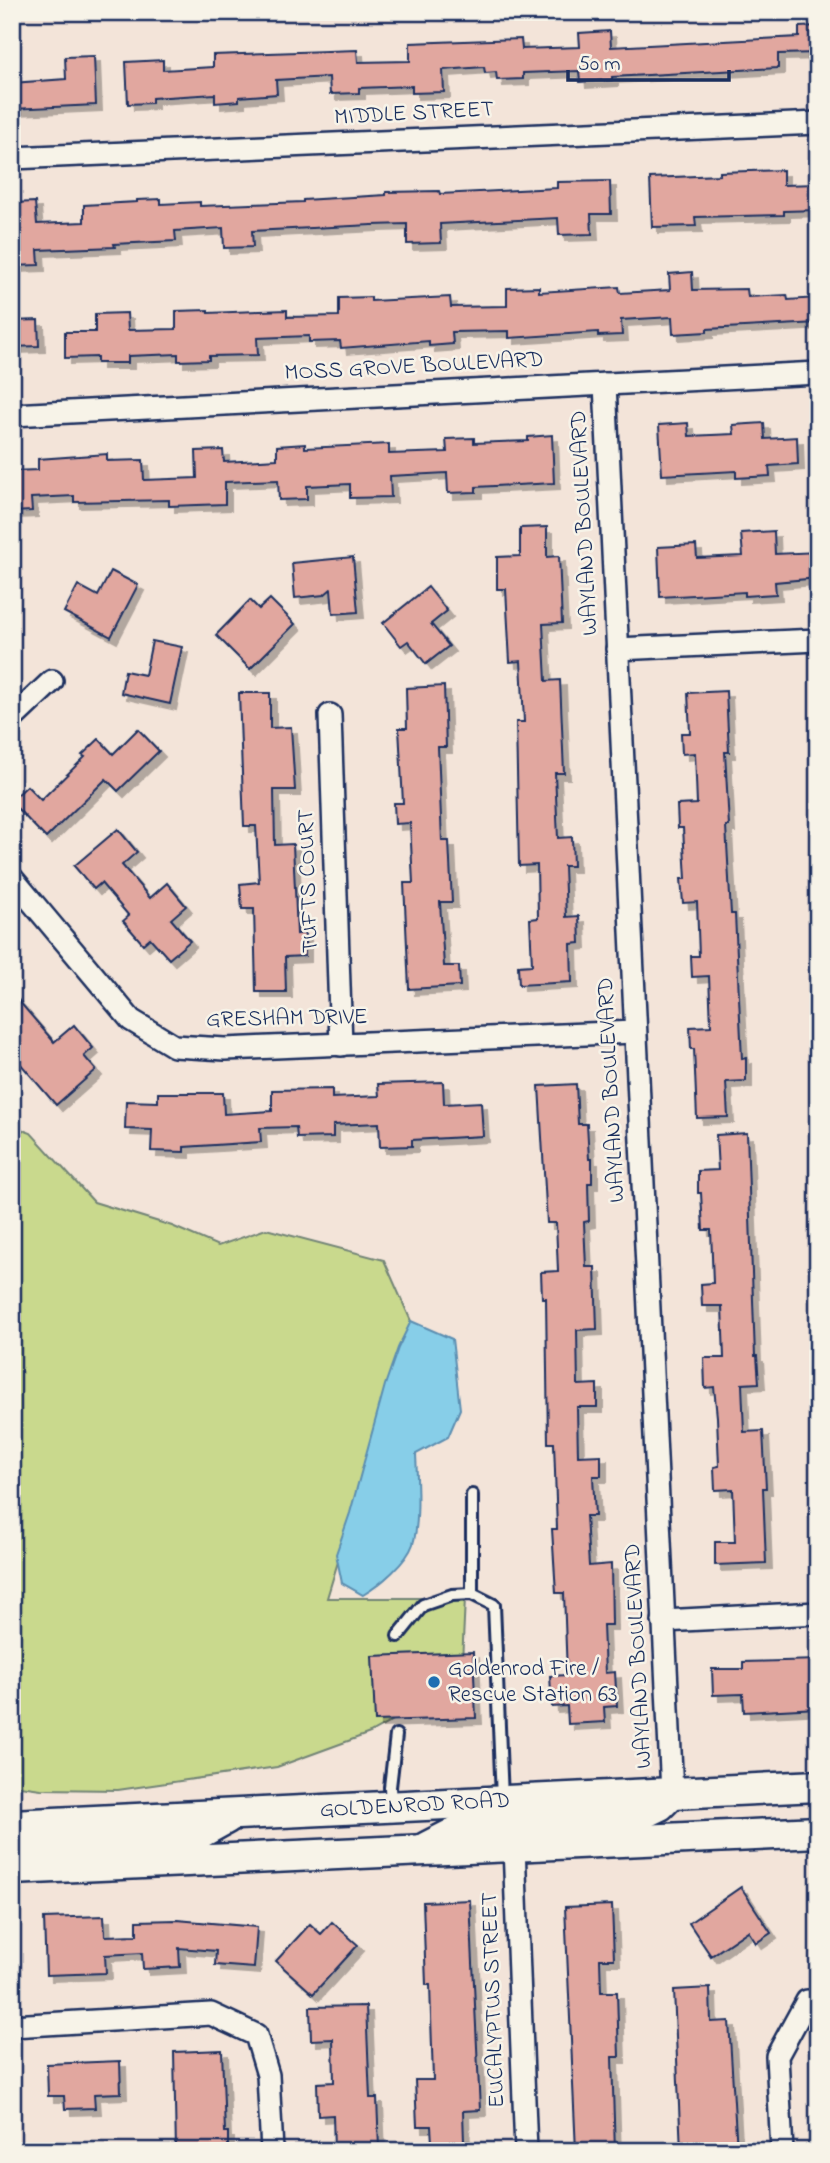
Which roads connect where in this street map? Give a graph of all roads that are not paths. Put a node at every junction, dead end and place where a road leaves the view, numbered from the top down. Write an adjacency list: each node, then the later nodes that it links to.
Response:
1 (818, 123): 2 (street, MIDDLE STREET)
2 (12, 158)
3 (818, 373): 4 (street, MOSS GROVE BOULEVARD)
4 (605, 384): 5 (street, MOSS GROVE BOULEVARD); 7 (street, WAYLAND BOULEVARD)
5 (12, 415)
6 (818, 640): 7 (street)
7 (617, 649): 12 (street, WAYLAND BOULEVARD)
8 (51, 681): 10 (street)
9 (330, 715): 13 (street, TUFTS COURT)
10 (12, 719)
11 (12, 878): 13 (street, GRESHAM DRIVE)
12 (635, 1032): 13 (street, GRESHAM DRIVE); 17 (street, WAYLAND BOULEVARD)
13 (341, 1045)
14 (472, 1495): 15 (lane)
15 (472, 1594): 18 (lane); 22 (lane)
16 (818, 1613): 17 (street)
17 (663, 1621): 21 (street, WAYLAND BOULEVARD)
18 (398, 1636)
19 (396, 1735): 23 (lane)
20 (818, 1786): 21 (main road, GOLDENROD ROAD)
21 (671, 1793): 22 (main road, GOLDENROD ROAD); 28 (main road)
22 (502, 1802): 23 (main road, GOLDENROD ROAD)
23 (391, 1808): 24 (main road, GOLDENROD ROAD)
24 (233, 1814): 25 (main road, GOLDENROD ROAD); 29 (main road)
25 (12, 1825)
26 (818, 1832): 27 (main road, GOLDENROD ROAD)
27 (514, 1847): 28 (main road, GOLDENROD ROAD); 34 (street, EUCALYPTUS STREET)
28 (418, 1852): 30 (main road, GOLDENROD ROAD)
29 (12, 1855)
30 (12, 1870)
31 (807, 2001): 35 (street)
32 (12, 2026): 33 (street)
33 (272, 2151)
34 (526, 2151)
35 (782, 2151)

